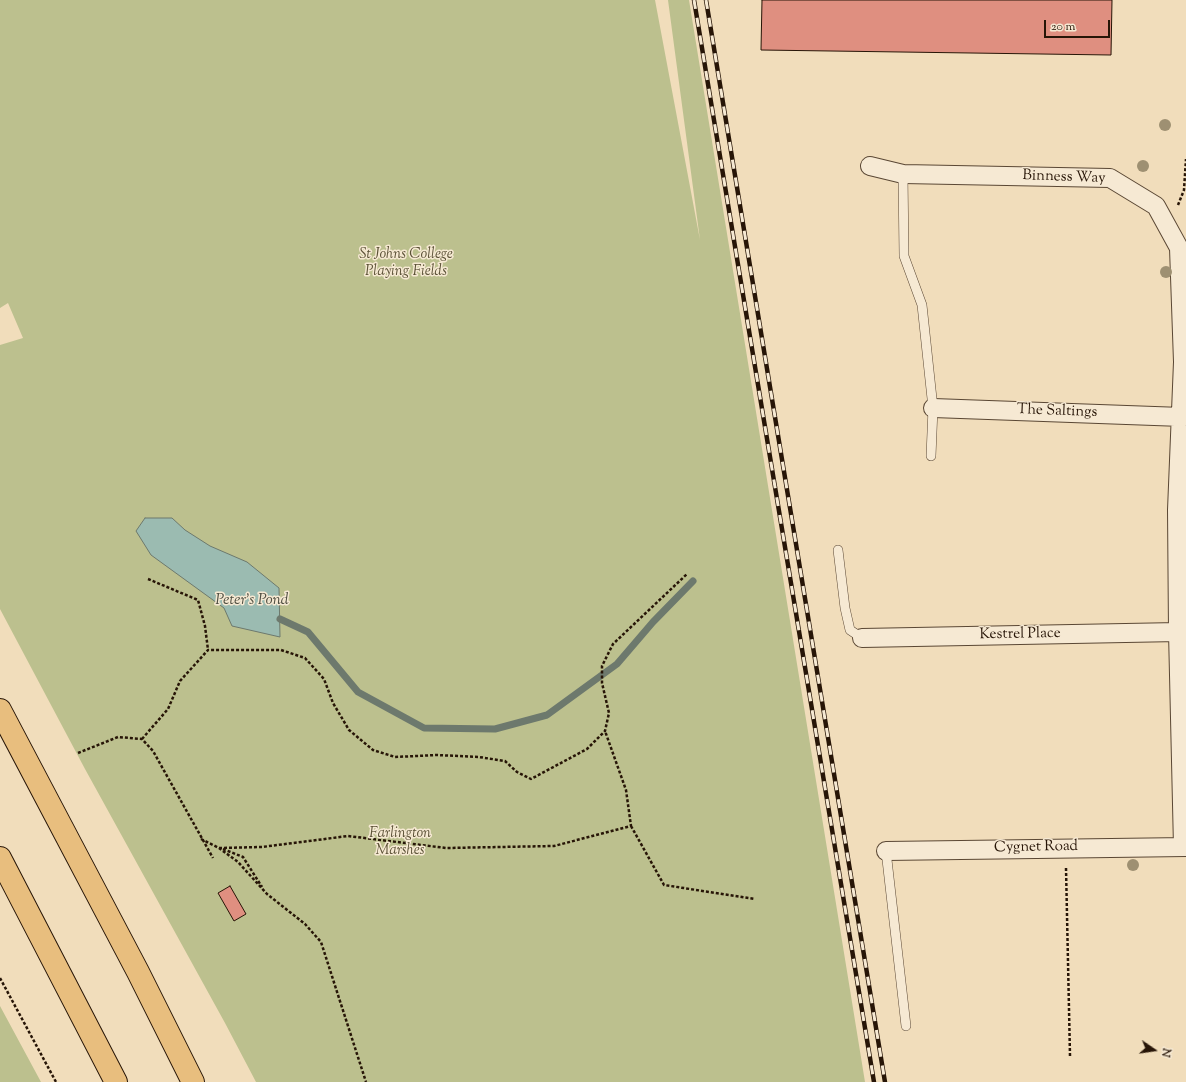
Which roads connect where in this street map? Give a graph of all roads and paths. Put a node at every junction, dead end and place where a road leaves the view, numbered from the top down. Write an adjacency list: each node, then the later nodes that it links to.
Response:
1 (1186, 159): 3 (path)
2 (870, 166): 4 (street, Binness Way)
3 (1186, 173): 5 (path)
4 (903, 174): 5 (street, Binness Way); 7 (lane)
5 (1168, 228): 6 (street, Binness Way)
6 (1184, 362): 8 (street, Binness Way)
7 (933, 408): 8 (street, The Saltings); 9 (lane)
8 (1182, 416): 10 (street, Binness Way)
9 (931, 456)
10 (1182, 510): 14 (street, Binness Way)
11 (838, 550): 15 (lane)
12 (687, 574): 18 (path)
13 (148, 579): 16 (path)
14 (1178, 632): 15 (street, Kestrel Place); 24 (street, Binness Way)
15 (862, 638)
16 (208, 650): 18 (path); 19 (path)
17 (0, 710): 36 (highway)
18 (604, 731): 21 (path)
19 (142, 740): 20 (path); 22 (path)
20 (78, 753)
21 (631, 826): 25 (path); 30 (path)
22 (201, 839): 25 (path); 28 (path)
23 (1065, 847): 24 (street, Cygnet Road); 26 (street, Cygnet Road); 33 (path)
24 (1185, 847)
25 (219, 848): 29 (path); 29 (path)
26 (886, 851): 32 (lane)
27 (0, 858): 35 (highway)
28 (213, 858)
29 (267, 894): 37 (path)
30 (755, 899)
31 (0, 978): 34 (path)
32 (906, 1026)
33 (1070, 1056)
34 (56, 1082)
35 (116, 1082)
36 (193, 1082)
37 (366, 1082)

